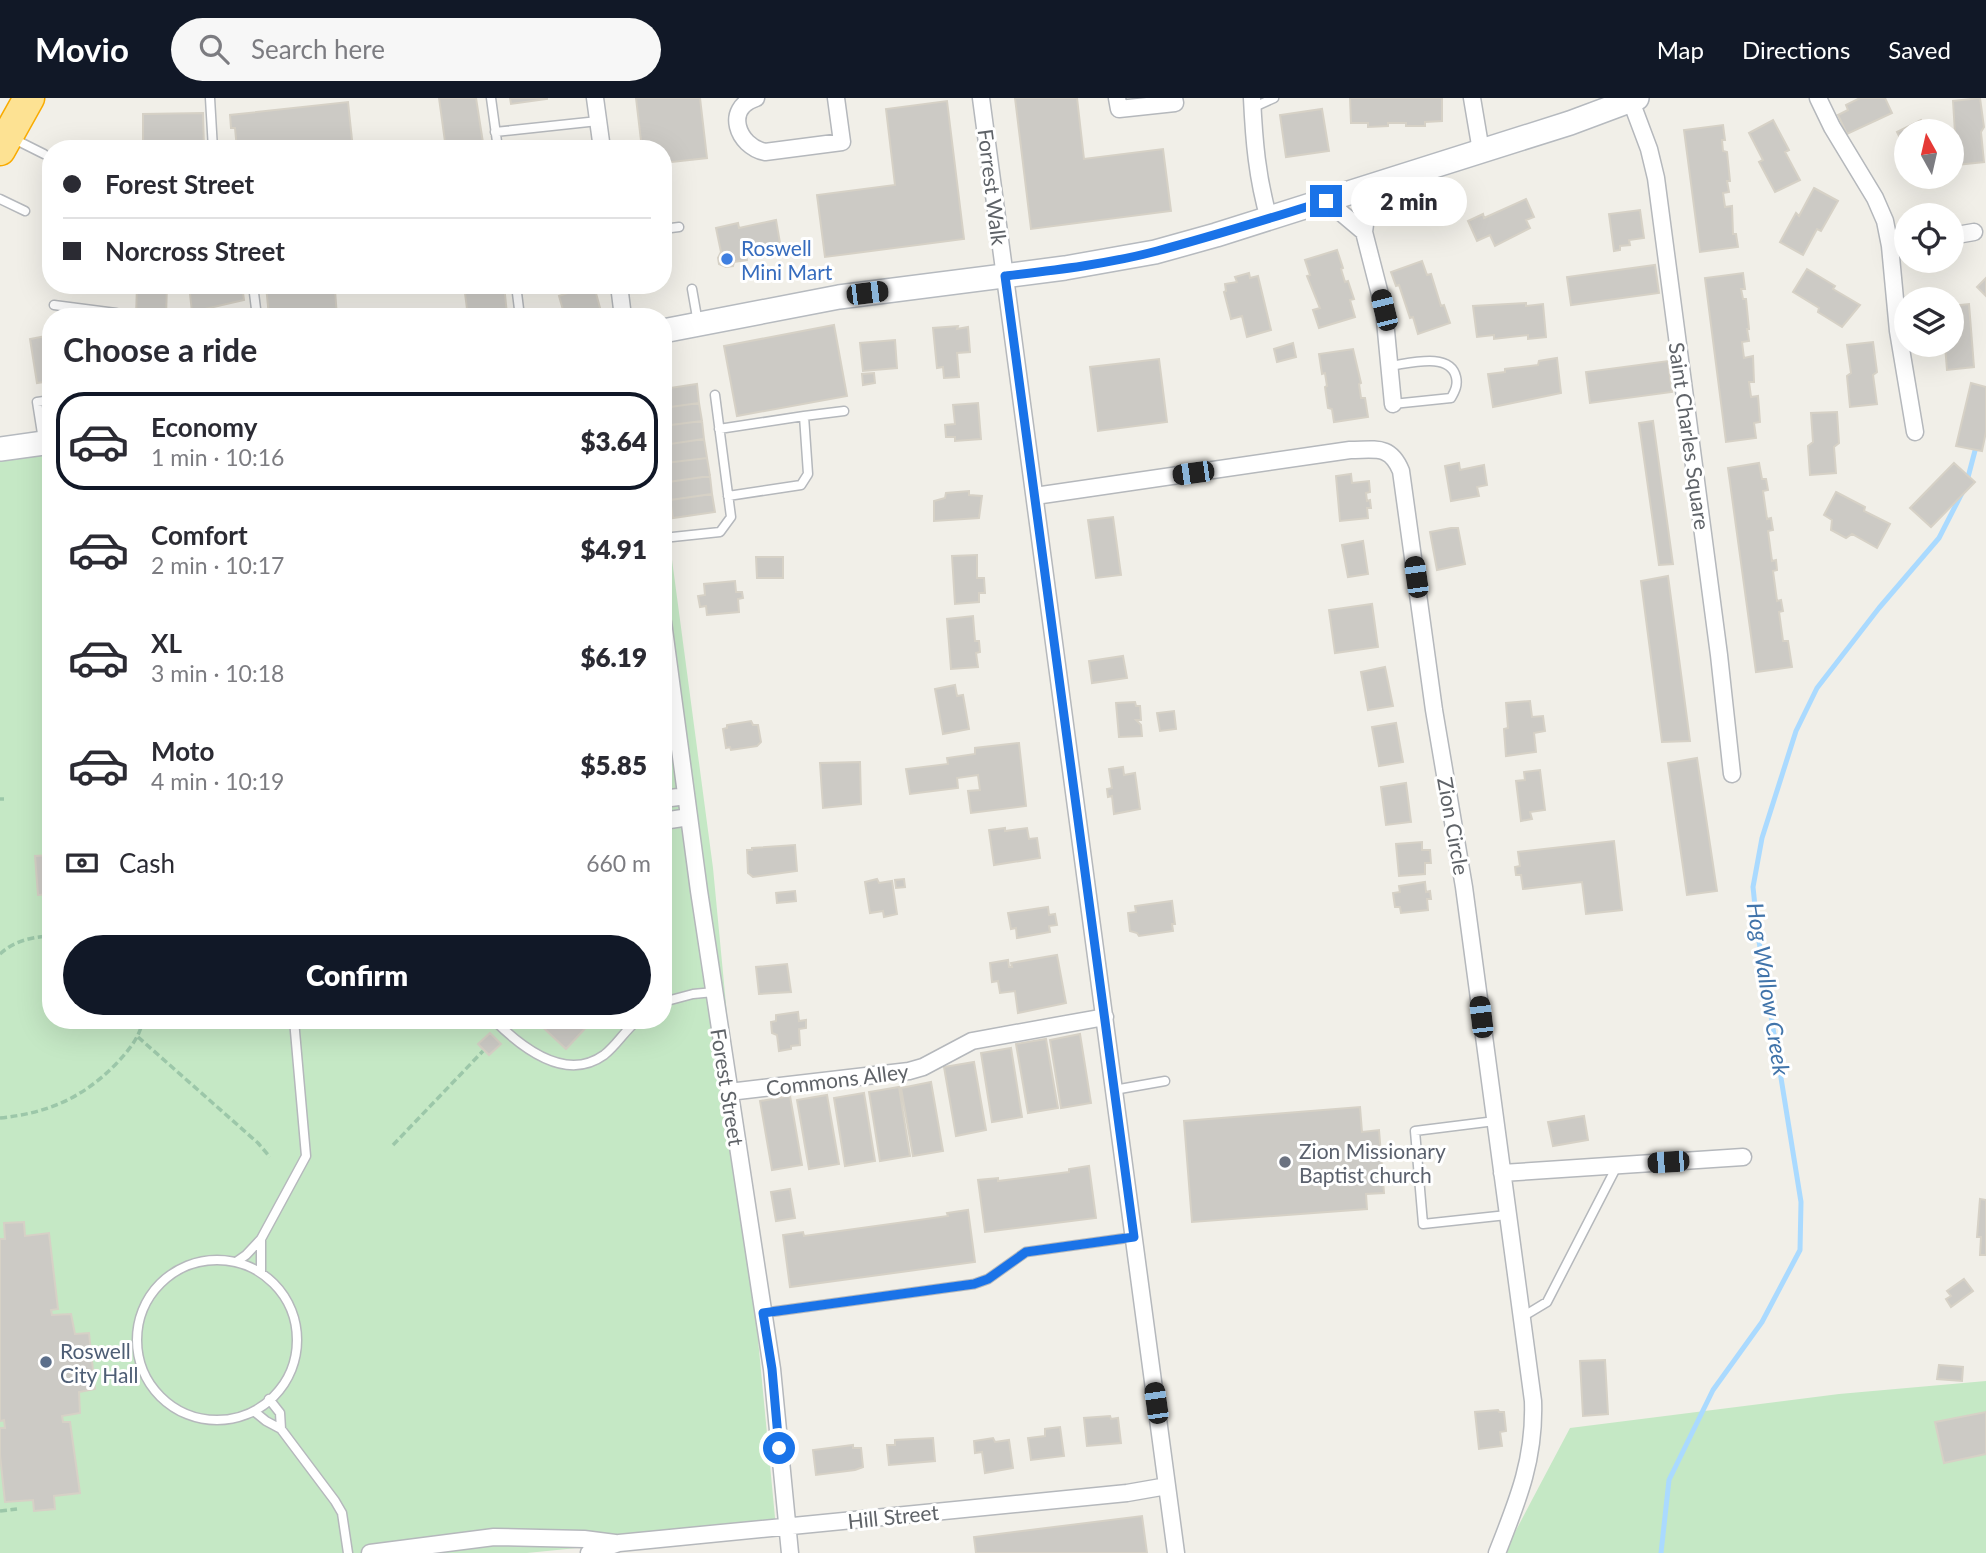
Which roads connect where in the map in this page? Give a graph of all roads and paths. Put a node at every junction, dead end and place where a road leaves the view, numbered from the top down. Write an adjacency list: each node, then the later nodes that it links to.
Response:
1 (29, 98): 20 (highway)
2 (210, 98): 17 (lane)
3 (491, 98): 16 (lane)
4 (595, 98): 15 (street)
5 (756, 98): 6 (street)
6 (836, 98)
7 (982, 98): 35 (street, Forrest Walk)
8 (1116, 98): 9 (street)
9 (1174, 98)
10 (1274, 98): 14 (lane)
11 (1472, 98): 21 (street)
12 (1818, 98): 33 (street)
13 (1634, 100): 21 (street); 56 (street, Saint Charles Square)
14 (1252, 103): 27 (street)
15 (598, 121): 16 (lane); 19 (street)
16 (495, 132): 18 (lane)
17 (212, 140)
18 (496, 140)
19 (601, 140)
20 (4, 143): 22 (lane)
21 (1481, 151): 23 (street)
22 (42, 153)
23 (1370, 186): 25 (street); 30 (street)
24 (0, 199): 26 (lane)
25 (1326, 201): 27 (street); 30 (street)
26 (25, 211)
27 (1269, 219): 35 (street)
28 (680, 227): 29 (lane)
29 (672, 228)
30 (1364, 232): 41 (street)
31 (1974, 232): 32 (street)
32 (1964, 234)
33 (1894, 237)
34 (1898, 273): 49 (street)
35 (1005, 276): 39 (street); 53 (street, Forrest Walk)
36 (692, 289): 39 (lane)
37 (54, 305): 38 (lane)
38 (77, 308)
39 (698, 323): 40 (street)
40 (672, 329)
41 (1390, 366): 44 (street); 44 (lane)
42 (715, 395): 48 (lane)
43 (42, 401): 47 (lane)
44 (1393, 404)
45 (844, 411): 46 (lane)
46 (804, 416): 48 (lane); 52 (lane)
47 (42, 422)
48 (719, 429): 52 (lane)
49 (1915, 432)
50 (42, 444): 51 (street)
51 (0, 449)
52 (728, 496): 54 (lane)
53 (1035, 496): 65 (street, Forrest Walk); 76 (street, Zion Circle)
54 (672, 537)
55 (672, 687): 57 (street, Forest Street)
56 (1732, 774)
57 (687, 796): 58 (street); 59 (street, Forest Street)
58 (672, 798)
59 (689, 817): 60 (street); 63 (street, Forest Street)
60 (672, 820)
61 (42, 937): 62 (path)
62 (1, 951)
63 (714, 992): 64 (lane); 74 (street, Forest Street)
64 (672, 1000)
65 (1105, 1017): 73 (street, Forrest Walk); 74 (street, Commons Alley)
66 (140, 1029): 70 (path)
67 (295, 1029): 84 (lane)
68 (504, 1029): 69 (lane)
69 (629, 1029)
70 (138, 1037): 75 (path); 78 (path)
71 (483, 1051): 77 (path)
72 (1165, 1082): 73 (lane)
73 (1114, 1090): 83 (street, Forrest Walk)
74 (729, 1092): 87 (street, Forest Street)
75 (0, 1118)
76 (1495, 1121): 81 (street, Zion Circle); 82 (lane)
77 (393, 1145)
78 (270, 1157)
79 (1743, 1157): 80 (street)
80 (1617, 1166): 81 (street); 88 (lane)
81 (1502, 1173): 82 (street, Zion Circle)
82 (1507, 1215): 88 (street, Zion Circle)
83 (1134, 1237): 87 (lane); 92 (street, Forrest Walk)
84 (261, 1238): 85 (lane); 86 (lane)
85 (236, 1262): 86 (lane); 90 (lane)
86 (261, 1272): 89 (lane)
87 (763, 1313): 95 (street, Forest Street)
88 (1522, 1317): 102 (street, Zion Circle)
89 (269, 1399): 90 (lane); 91 (lane)
90 (255, 1412): 91 (lane)
91 (281, 1429): 97 (lane)
92 (1167, 1486): 95 (street, Hill Street); 101 (street, Forrest Walk)
93 (18, 1509): 94 (path)
94 (0, 1511)
95 (787, 1527): 96 (street, Hill Street); 100 (street, Forest Street)
96 (619, 1543): 98 (street, Hill Street); 99 (street, Hill Street)
97 (348, 1553)
98 (370, 1553)
99 (589, 1553)
100 (790, 1553)
101 (1176, 1553)
102 (1497, 1553)

